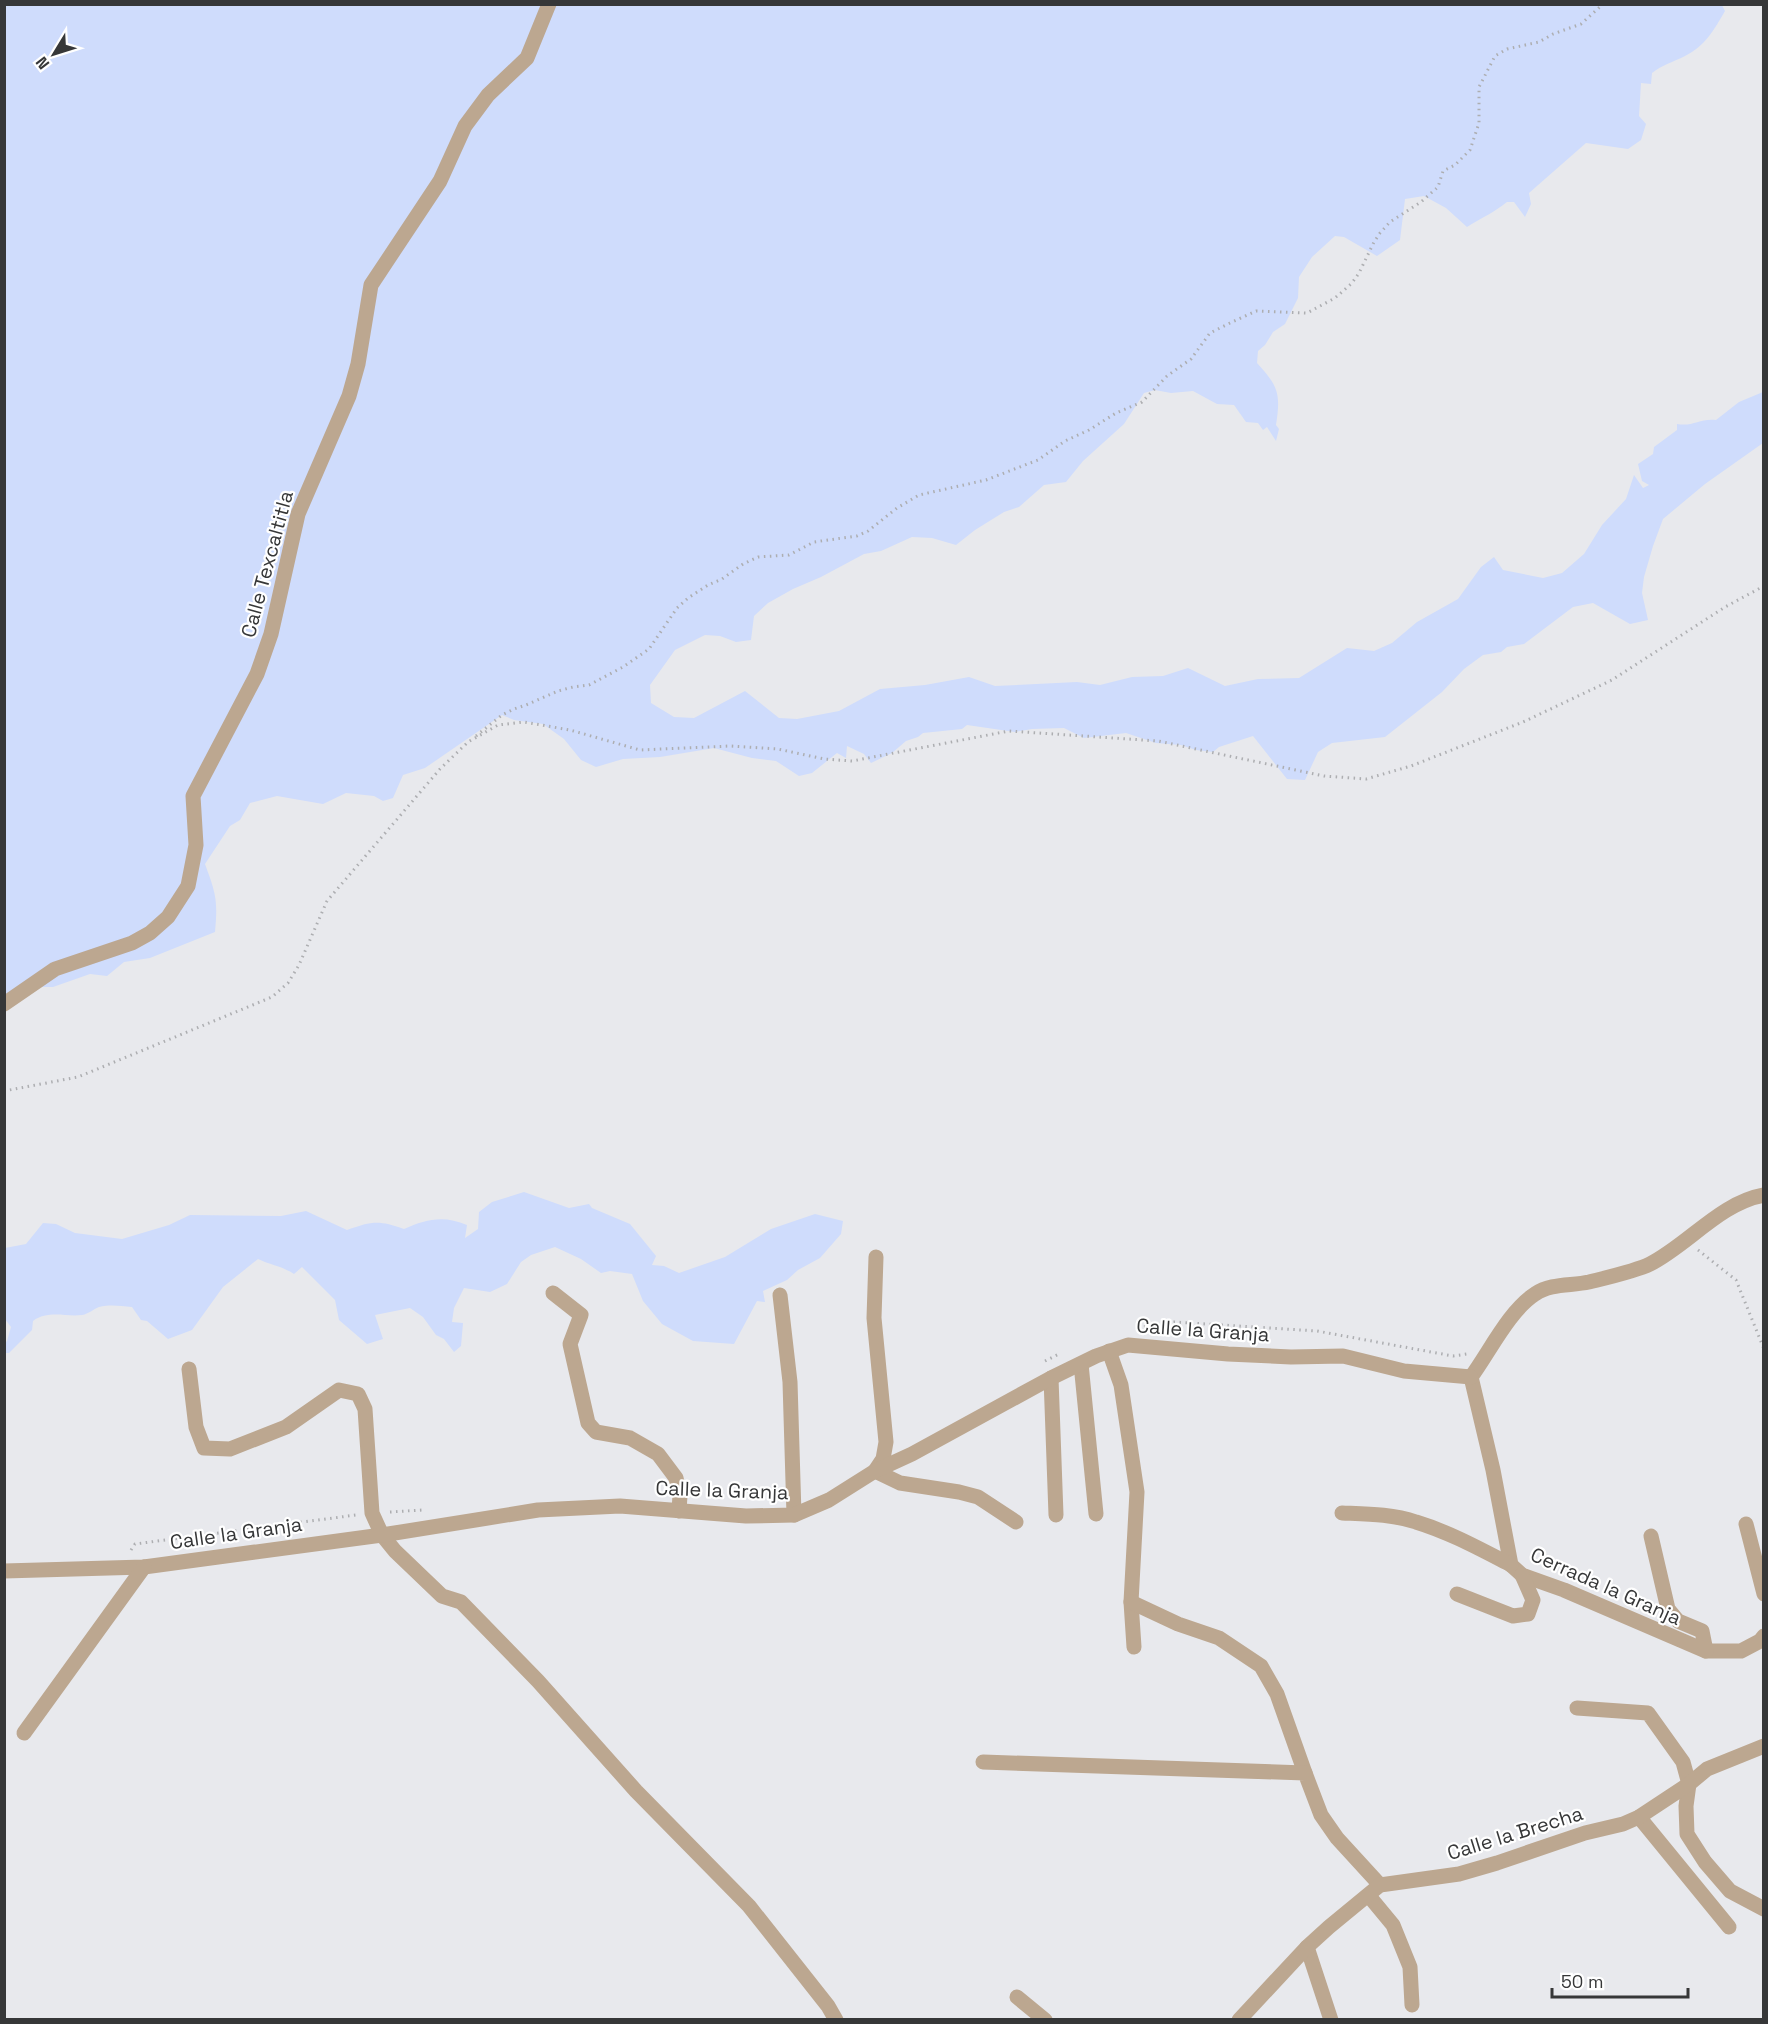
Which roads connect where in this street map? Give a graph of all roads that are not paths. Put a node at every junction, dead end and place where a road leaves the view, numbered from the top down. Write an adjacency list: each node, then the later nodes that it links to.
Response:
1 (549, 4): 2 (street, Calle Texcaltitla)
2 (4, 1004)
3 (1764, 1195): 10 (street)
4 (876, 1257): 12 (street)
5 (553, 1293): 13 (street)
6 (780, 1295): 16 (street)
7 (1109, 1351): 8 (street, Calle la Granja); 10 (street, Calle la Granja); 27 (street)
8 (1082, 1364): 11 (street, Calle la Granja); 15 (street)
9 (189, 1369): 20 (street)
10 (1471, 1377): 23 (street, Cerrada la Granja)
11 (1051, 1378): 12 (street, Calle la Granja); 17 (street)
12 (875, 1471): 16 (street, Calle la Granja); 18 (street)
13 (680, 1511): 16 (street, Calle la Granja); 20 (street, Calle la Granja)
14 (1342, 1513): 23 (street)
15 (1096, 1514)
16 (794, 1515)
17 (1056, 1515)
18 (1016, 1522)
19 (1746, 1524): 26 (street)
20 (382, 1535): 22 (street, Calle la Granja); 44 (street)
21 (1651, 1536): 30 (street)
22 (144, 1567): 24 (street, Calle la Granja); 32 (street)
23 (1516, 1570): 25 (street); 30 (street, Cerrada la Granja)
24 (4, 1571)
25 (1457, 1594)
26 (1764, 1594)
27 (1131, 1602): 29 (street); 35 (street)
28 (1764, 1636): 30 (street, Cerrada la Granja)
29 (1134, 1647)
30 (1706, 1652)
31 (1577, 1708): 36 (street)
32 (24, 1732)
33 (1764, 1746): 36 (street, Calle la Brecha)
34 (983, 1762): 35 (street)
35 (1305, 1773): 38 (street)
36 (1689, 1784): 37 (street, Calle la Brecha); 39 (street)
37 (1639, 1817): 38 (street, Calle la Brecha); 40 (street)
38 (1375, 1890): 41 (street, Calle la Brecha); 43 (street)
39 (1764, 1909)
40 (1729, 1927)
41 (1307, 1947): 46 (street, Calle la Brecha); 47 (street)
42 (1017, 1997): 45 (street)
43 (1412, 2006)
44 (836, 2019)
45 (1045, 2019)
46 (1239, 2019)
47 (1332, 2019)

